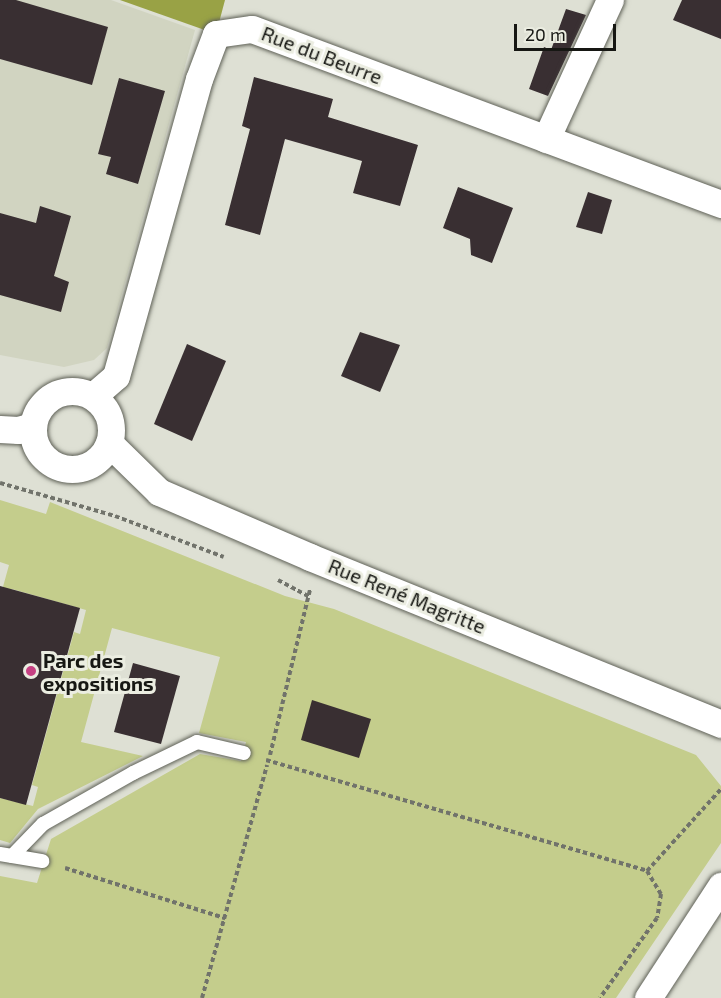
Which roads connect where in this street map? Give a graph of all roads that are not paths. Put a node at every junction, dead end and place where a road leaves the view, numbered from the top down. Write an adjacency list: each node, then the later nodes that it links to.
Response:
1 (610, 0): 2 (street)
2 (546, 140): 3 (street, Rue du Beurre); 4 (street, Rue du Beurre)
3 (721, 204)
4 (93, 396): 5 (street); 7 (street)
5 (32, 426): 6 (street); 7 (street)
6 (0, 429)
7 (109, 443): 8 (street, Rue René Magritte)
8 (721, 724)
9 (244, 753): 10 (lane)
10 (6, 855): 11 (lane)
11 (42, 861)
12 (721, 886): 13 (street)
13 (648, 998)

